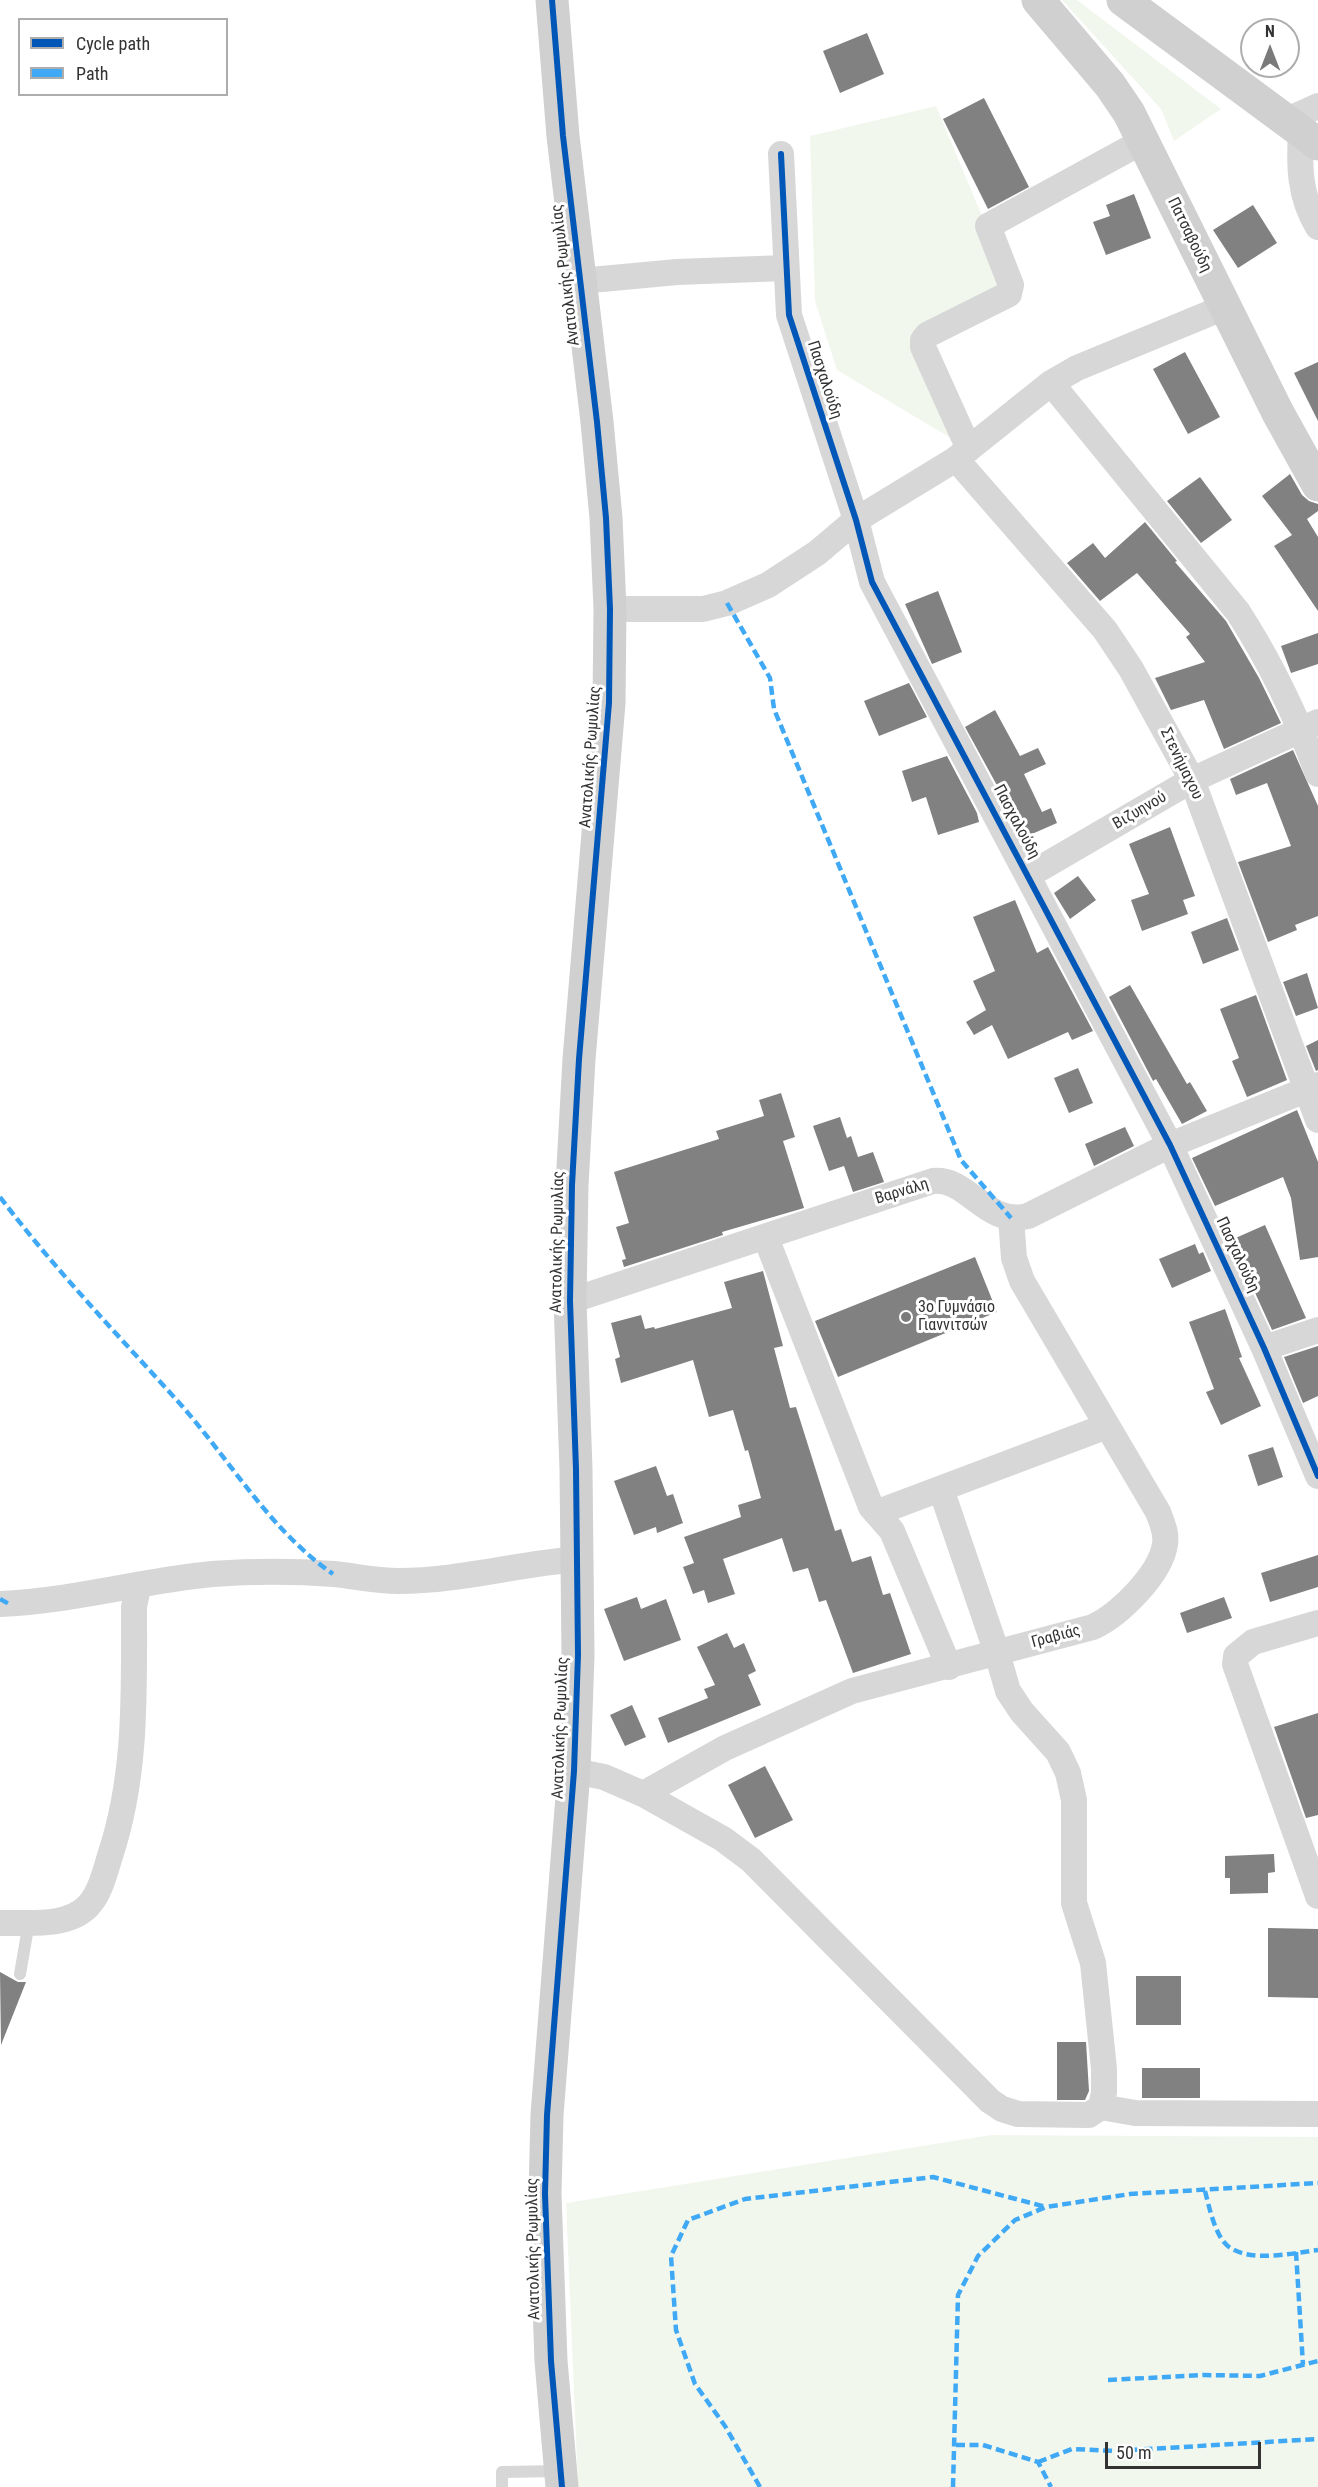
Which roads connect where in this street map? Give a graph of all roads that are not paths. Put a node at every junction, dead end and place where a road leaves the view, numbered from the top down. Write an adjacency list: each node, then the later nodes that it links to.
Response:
1 (552, 0): 9 (street, Ανατολικής Ρωμυλίας)
2 (1038, 0): 5 (street, Πατσαβούδη)
3 (1123, 0): 4 (street)
4 (1306, 125): 7 (street)
5 (1144, 140): 10 (street, Πατσαβούδη); 12 (street, Στενήμαχου)
6 (781, 154): 8 (street, Πασχαλούδη)
7 (1318, 227)
8 (785, 268): 9 (street); 14 (street, Πασχαλούδη)
9 (580, 281): 15 (street, Ανατολικής Ρωμυλίας)
10 (1225, 307): 11 (street); 13 (street, Πατσαβούδη)
11 (1051, 383): 12 (street); 16 (street)
12 (963, 454): 14 (street); 18 (street, Στενήμαχου)
13 (1318, 485)
14 (856, 520): 15 (street); 19 (street, Πασχαλούδη)
15 (610, 609): 25 (street, Ανατολικής Ρωμυλίας)
16 (1310, 726): 17 (street); 18 (street, Βιζυηνού)
17 (1318, 774)
18 (1192, 780): 19 (street, Βιζυηνού); 20 (street, Στενήμαχου)
19 (1029, 875): 22 (street, Πασχαλούδη)
20 (1312, 1088): 21 (street, Στενήμαχου); 22 (street)
21 (1318, 1120)
22 (1170, 1145): 23 (street); 27 (street, Πασχαλούδη)
23 (1011, 1218): 24 (street, Βαρνάλη); 28 (street, Γραβιάς)
24 (766, 1238): 25 (street, Βαρνάλη); 31 (street)
25 (570, 1302): 32 (street, Ανατολικής Ρωμυλίας)
26 (1318, 1330): 27 (street)
27 (1264, 1348): 29 (street, Πασχαλούδη)
28 (1107, 1426): 30 (street); 36 (street, Γραβιάς)
29 (1318, 1476)
30 (941, 1488): 31 (street); 36 (street)
31 (876, 1513): 37 (street)
32 (578, 1559): 33 (street); 38 (street, Ανατολικής Ρωμυλίας)
33 (138, 1587): 34 (street); 41 (street)
34 (0, 1604)
35 (1318, 1623): 40 (street)
36 (998, 1653): 37 (street, Γραβιάς); 44 (street)
37 (949, 1667): 39 (street, Γραβιάς)
38 (574, 1771): 39 (street); 46 (street, Ανατολικής Ρωμυλίας)
39 (643, 1794): 44 (street)
40 (1318, 1896)
41 (29, 1922): 42 (street); 43 (lane)
42 (0, 1923)
43 (20, 1974)
44 (1101, 2107): 45 (street)
45 (1318, 2114)
46 (562, 2479): 47 (lane)
47 (502, 2487)

